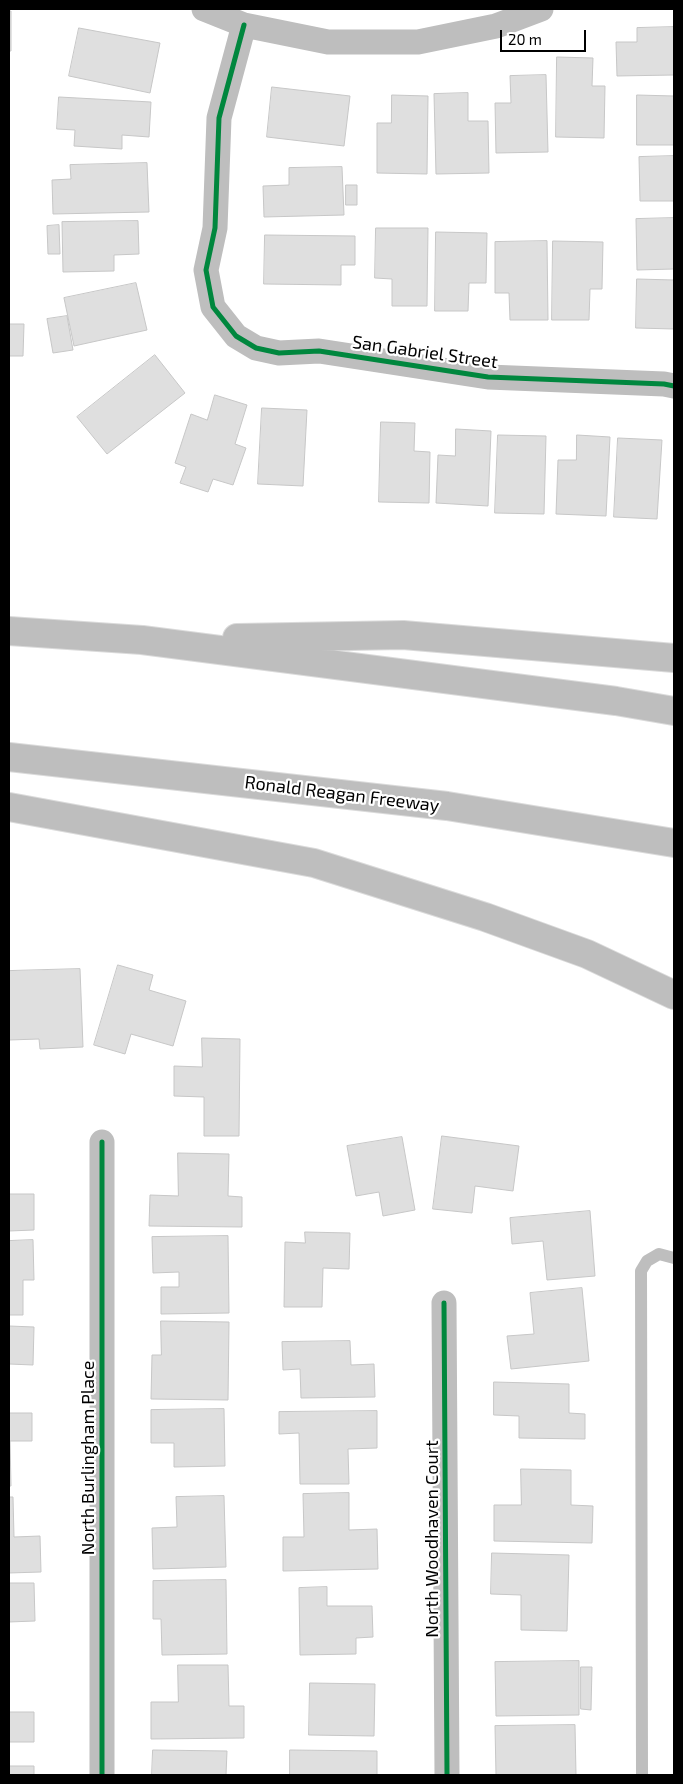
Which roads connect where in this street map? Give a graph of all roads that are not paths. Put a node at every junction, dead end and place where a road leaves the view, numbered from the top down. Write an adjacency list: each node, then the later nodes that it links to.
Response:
1 (204, 9): 3 (street)
2 (540, 9): 3 (street)
3 (244, 25): 4 (street, San Gabriel Street)
4 (674, 386)
5 (9, 631): 6 (highway)
6 (142, 640): 7 (highway); 8 (highway)
7 (674, 658)
8 (674, 711)
9 (9, 757): 11 (highway, Ronald Reagan Freeway)
10 (9, 807): 12 (highway)
11 (674, 843)
12 (674, 995)
13 (102, 1142): 16 (street, North Burlingham Place)
14 (674, 1258): 18 (lane)
15 (444, 1303): 17 (street, North Woodhaven Court)
16 (102, 1775)
17 (447, 1775)
18 (642, 1775)

